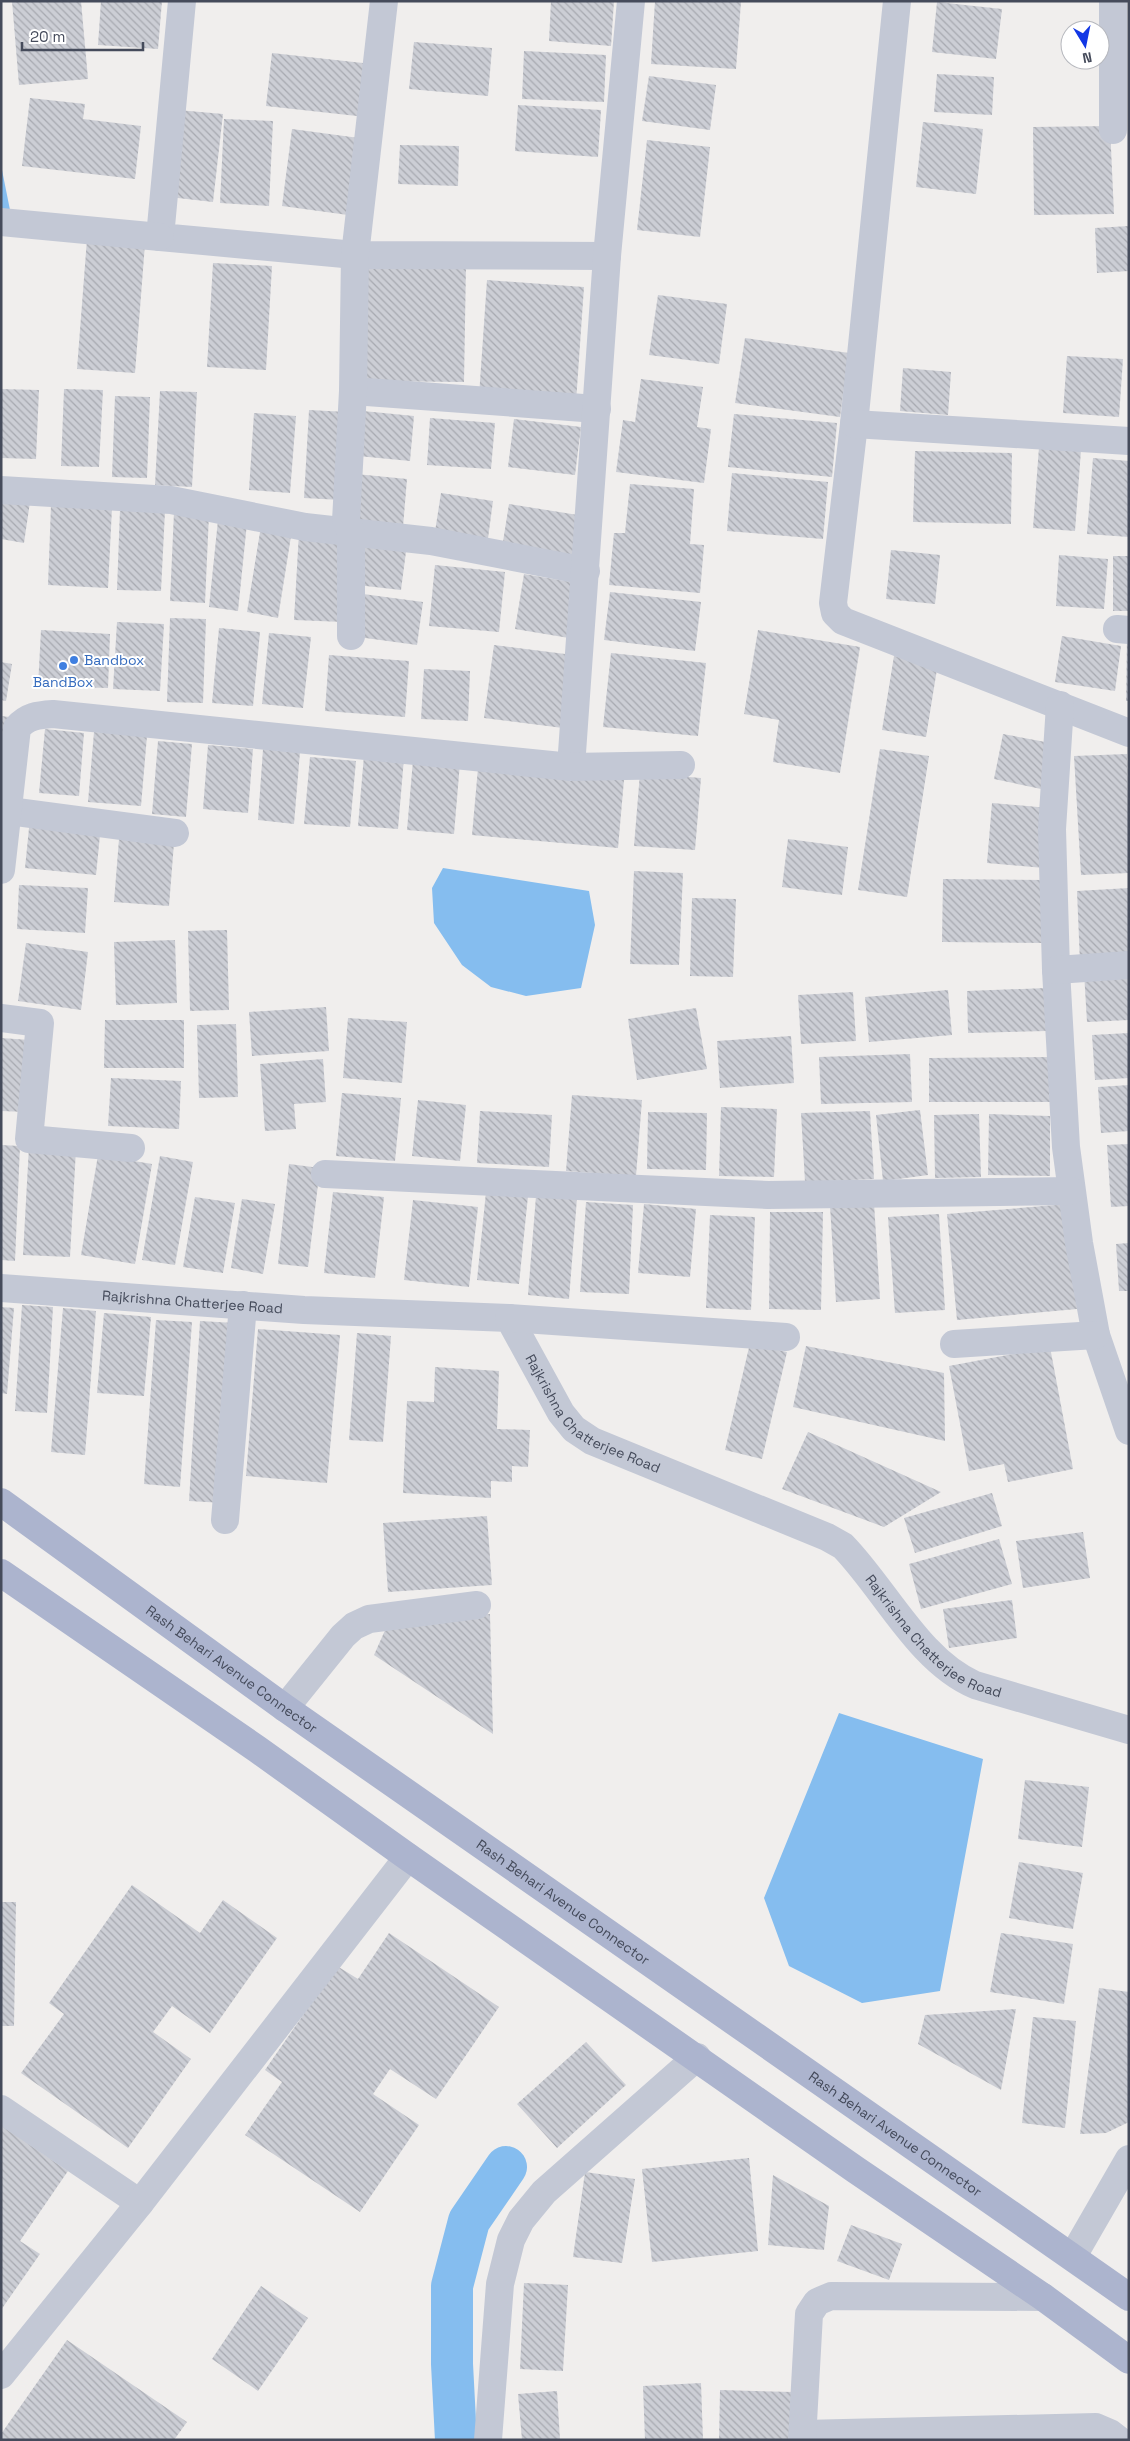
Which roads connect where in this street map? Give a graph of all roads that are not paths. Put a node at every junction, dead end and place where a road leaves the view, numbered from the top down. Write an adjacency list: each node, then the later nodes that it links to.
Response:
1 (182, 1): 8 (street)
2 (384, 1): 9 (street)
3 (631, 1): 10 (street)
4 (897, 1): 13 (street)
5 (1114, 1): 6 (street)
6 (1113, 130)
7 (1, 222): 8 (street)
8 (160, 237): 9 (street)
9 (355, 255): 10 (street); 11 (street)
10 (607, 256): 12 (street)
11 (353, 391): 12 (street); 16 (street)
12 (597, 409): 17 (street)
13 (854, 424): 14 (street); 19 (street)
14 (1129, 441)
15 (1, 490): 16 (street)
16 (350, 532): 17 (street); 18 (street)
17 (586, 571): 22 (street)
18 (351, 636)
19 (1060, 705): 20 (street); 27 (street)
20 (1129, 733)
21 (681, 765): 22 (street)
22 (571, 767): 23 (street)
23 (9, 811): 24 (street); 25 (street)
24 (175, 834)
25 (1, 870)
26 (1129, 965): 27 (street)
27 (1056, 970): 31 (street)
28 (1, 1018): 29 (street)
29 (131, 1148)
30 (325, 1174): 31 (street)
31 (1071, 1191): 35 (street)
32 (1, 1288): 33 (street, Rajkrishna Chatterjee Road)
33 (243, 1305): 34 (street, Rajkrishna Chatterjee Road); 40 (street)
34 (509, 1318): 36 (street); 44 (street, Rajkrishna Chatterjee Road)
35 (1096, 1334): 37 (street); 38 (street)
36 (786, 1337)
37 (954, 1344)
38 (1129, 1431)
39 (1, 1502): 43 (main road, Rash Behari Avenue Connector)
40 (225, 1520)
41 (1, 1573): 45 (main road)
42 (477, 1605): 43 (street)
43 (285, 1708): 50 (main road, Rash Behari Avenue Connector)
44 (1129, 1730)
45 (408, 1857): 46 (main road); 49 (street)
46 (697, 2058): 52 (main road); 56 (street)
47 (1, 2109): 49 (street)
48 (1129, 2159): 50 (street)
49 (140, 2203): 54 (street)
50 (1073, 2256): 51 (main road, Rash Behari Avenue Connector)
51 (1129, 2296)
52 (1043, 2297): 53 (main road); 55 (street)
53 (1129, 2360)
54 (1, 2375)
55 (803, 2437): 57 (street)
56 (488, 2440)
57 (1119, 2440)

